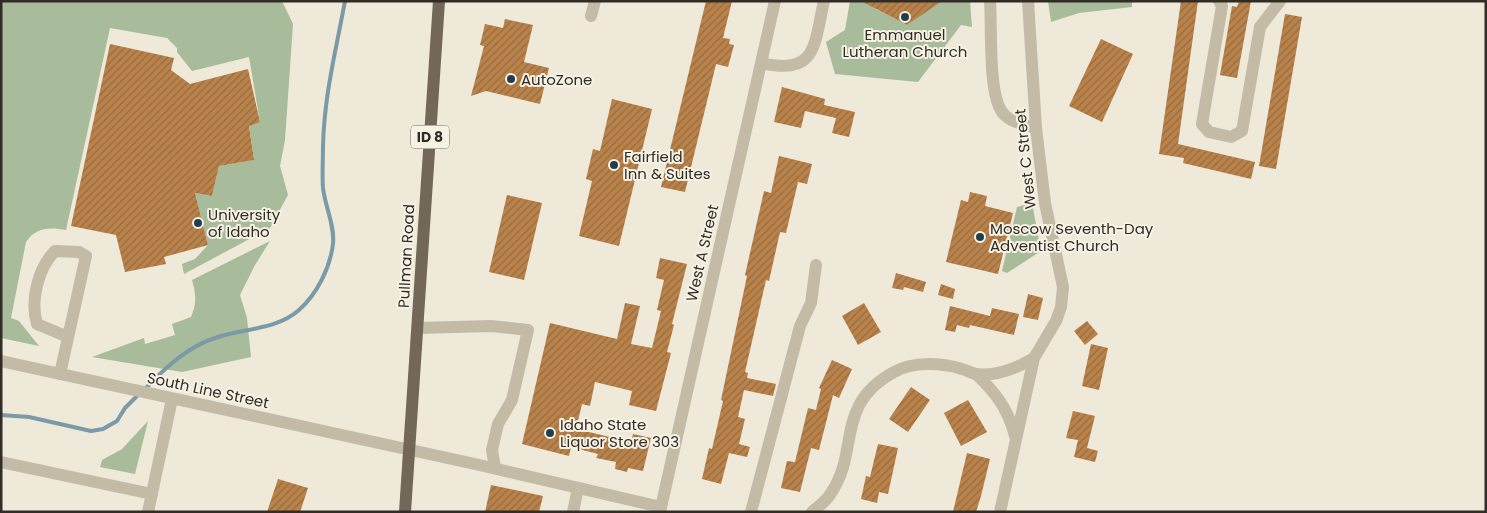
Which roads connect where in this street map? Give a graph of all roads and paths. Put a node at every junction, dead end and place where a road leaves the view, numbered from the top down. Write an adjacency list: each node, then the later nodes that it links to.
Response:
1 (439, 1): 13 (main road, Pullman Road / ID 8)
2 (595, 1): 9 (street)
3 (775, 1): 10 (street, West A Street)
4 (824, 1): 10 (street)
5 (990, 1): 11 (street)
6 (1028, 1): 11 (street, West C Street)
7 (1219, 1): 8 (street)
8 (1280, 1)
9 (591, 16)
10 (762, 63): 26 (street, West A Street)
11 (1036, 128): 15 (street, West C Street)
12 (816, 265): 31 (street)
13 (418, 328): 21 (main road, Pullman Road / ID 8); 23 (street)
14 (68, 336): 14 (street); 17 (street)
15 (1034, 358): 18 (street); 20 (street, West C Street)
16 (1, 361): 17 (street, South Line Street)
17 (60, 374): 19 (street, South Line Street)
18 (976, 374): 20 (street); 32 (street)
19 (166, 397): 21 (street, South Line Street); 25 (street)
20 (1016, 440): 33 (street, West C Street)
21 (409, 449): 23 (street, South Line Street); 28 (main road, Pullman Road / ID 8)
22 (1, 462): 25 (street)
23 (495, 468): 24 (street, South Line Street)
24 (584, 490): 26 (street); 29 (street); 30 (street)
25 (152, 494): 27 (street)
26 (660, 509)
27 (148, 512)
28 (404, 512)
29 (573, 512)
30 (636, 512)
31 (751, 512)
32 (812, 512)
33 (1000, 512)

